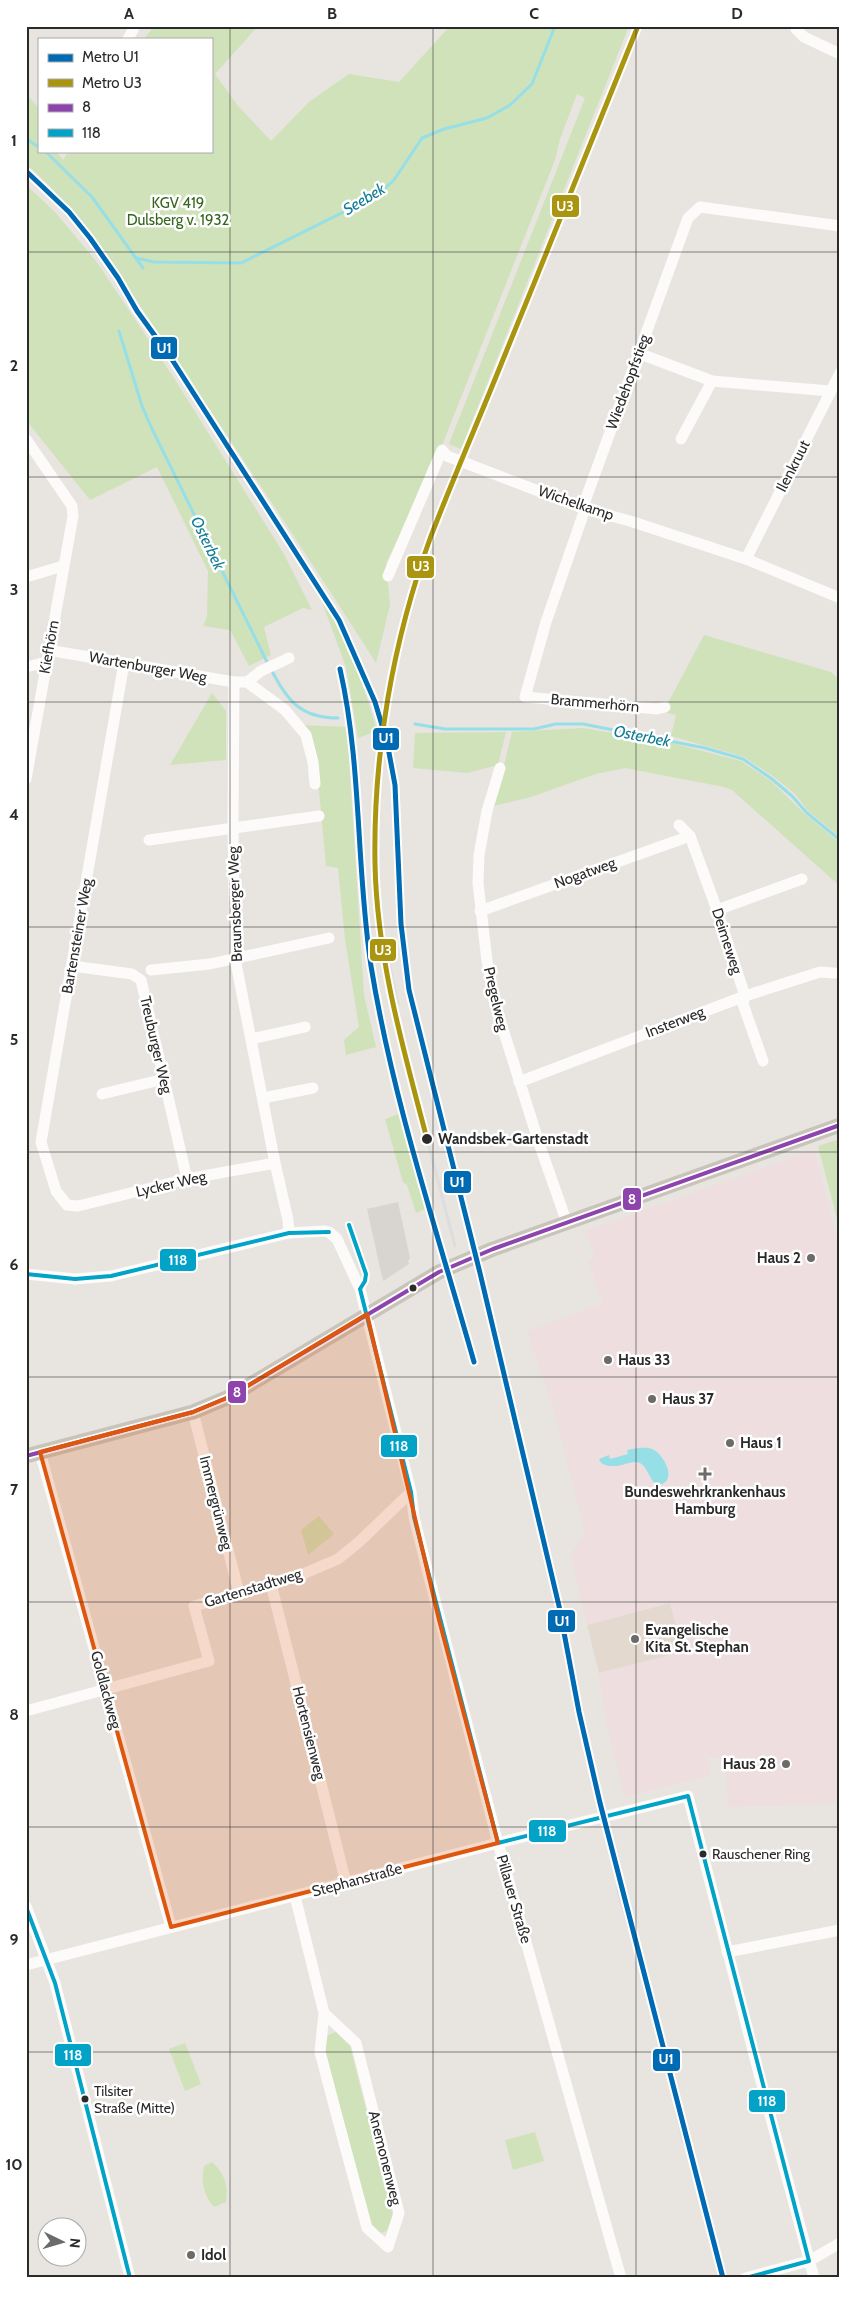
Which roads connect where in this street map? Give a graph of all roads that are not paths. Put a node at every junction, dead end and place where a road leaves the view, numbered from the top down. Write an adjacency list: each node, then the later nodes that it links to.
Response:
1 (135, 26): 3 (street)
2 (796, 26): 4 (street)
3 (129, 38)
4 (840, 54)
5 (840, 226): 6 (street, Wiedehopfstieg)
6 (638, 353): 8 (street); 12 (street, Wiedehopfstieg)
7 (840, 372): 9 (street, Ilenkruut)
8 (712, 381): 9 (street); 10 (street)
9 (830, 391): 13 (street, Ilenkruut)
10 (681, 438)
11 (26, 439): 14 (street, Kiefhörn)
12 (585, 509): 13 (street, Wichelkamp); 15 (street, Wichelkamp); 25 (street, Wiedehopfstieg)
13 (746, 559): 17 (street, Wichelkamp)
14 (63, 566): 16 (street); 18 (street, Kiefhörn)
15 (388, 576)
16 (26, 577)
17 (840, 598)
18 (48, 650): 20 (street, Kiefhörn); 21 (street, Wartenburger Weg)
19 (289, 658): 24 (street)
20 (46, 662): 22 (street); 27 (street, Kiefhörn)
21 (124, 663): 23 (street, Wartenburger Weg); 41 (street, Bartensteiner Weg)
22 (26, 667)
23 (234, 682): 24 (street, Wartenburger Weg); 33 (street, Braunsberger Weg)
24 (247, 682): 30 (street)
25 (525, 697): 26 (street, Brammerhörn)
26 (665, 707)
27 (28, 763): 29 (street, Kiefhörn)
28 (500, 768): 37 (street, Pregelweg)
29 (26, 778)
30 (316, 784)
31 (319, 816): 33 (street, Braunsberger Weg)
32 (679, 825): 34 (street, Deimeweg)
33 (233, 828): 35 (street); 40 (street, Braunsberger Weg)
34 (690, 836): 37 (street, Nogatweg); 38 (street, Deimeweg)
35 (149, 840)
36 (802, 879): 38 (street)
37 (480, 910): 49 (street, Pregelweg)
38 (717, 910): 44 (street, Deimeweg)
39 (329, 938): 40 (street)
40 (235, 958): 42 (street); 46 (street, Braunsberger Weg)
41 (72, 966): 48 (street, Treuburger Weg); 56 (street, Bartensteiner Weg)
42 (150, 970)
43 (834, 973): 44 (street, Insterweg)
44 (745, 996): 47 (street, Deimeweg); 49 (street, Insterweg)
45 (304, 1027): 46 (street)
46 (251, 1039): 52 (street, Braunsberger Weg)
47 (763, 1061)
48 (164, 1079): 51 (street); 55 (street, Treuburger Weg)
49 (519, 1082): 57 (street, Pregelweg)
50 (313, 1088): 52 (street)
51 (102, 1094)
52 (263, 1098): 54 (street, Braunsberger Weg)
53 (840, 1125): 57 (main road)
54 (275, 1163): 55 (street, Lycker Weg); 58 (street, Braunsberger Weg)
55 (187, 1179): 56 (street, Lycker Weg)
56 (67, 1205)
57 (567, 1223): 60 (main road)
58 (289, 1233): 59 (street); 60 (street, Pillauer Straße)
59 (26, 1274)
60 (367, 1314): 61 (main road); 63 (street, Pillauer Straße)
61 (193, 1412): 62 (main road); 65 (street, Immergrünweg)
62 (33, 1454): 66 (street, Goldlackweg)
63 (411, 1492): 64 (street, Gartenstadtweg); 68 (street, Pillauer Straße)
64 (271, 1584): 65 (street, Gartenstadtweg); 69 (street, Hortensienweg)
65 (239, 1593): 66 (street, Gartenstadtweg)
66 (106, 1690): 67 (street, Gartenstadtweg); 72 (street, Goldlackweg)
67 (26, 1711)
68 (498, 1842): 69 (street, Stephanstraße); 74 (street, Stephanstraße); 81 (street, Pillauer Straße)
69 (346, 1883): 70 (street, Stephanstraße)
70 (295, 1896): 72 (street, Stephanstraße); 77 (street, Anemonenweg)
71 (26, 1906): 75 (street)
72 (172, 1927): 75 (street, Stephanstraße)
73 (840, 1930): 74 (street)
74 (727, 1952): 79 (street)
75 (46, 1960): 76 (street, Stephanstraße); 80 (street)
76 (26, 1965)
77 (324, 2013): 77 (street, Anemonenweg)
78 (840, 2243): 79 (street)
79 (809, 2261): 82 (street); 83 (street)
80 (130, 2278)
81 (621, 2278)
82 (745, 2278)
83 (814, 2278)

